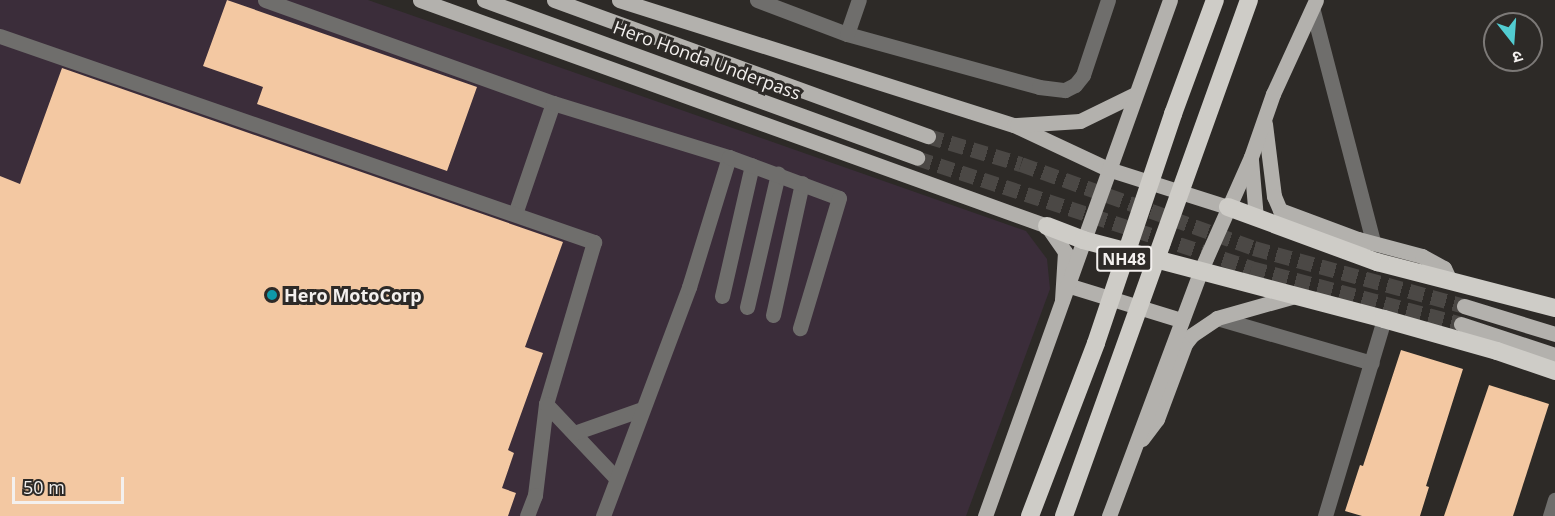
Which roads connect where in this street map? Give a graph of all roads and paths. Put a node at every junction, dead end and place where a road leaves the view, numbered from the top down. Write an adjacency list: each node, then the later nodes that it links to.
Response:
1 (265, 0): 16 (street)
2 (420, 0): 30 (main road)
3 (484, 0): 22 (main road, Hero Honda Underpass)
4 (554, 0): 19 (main road, Hero Honda Underpass)
5 (619, 0): 18 (main road)
6 (757, 0): 13 (street)
7 (859, 0): 13 (street)
8 (1108, 0): 13 (street)
9 (1170, 0): 15 (main road)
10 (1215, 0): 61 (highway, NH48, bridge)
11 (1250, 0): 62 (highway, NH48, bridge)
12 (1314, 6): 17 (main road); 32 (street)
13 (847, 34)
14 (0, 36): 28 (street)
15 (1136, 94): 18 (main road); 24 (main road)
16 (553, 103): 20 (street); 28 (street)
17 (1265, 118): 21 (main road); 32 (main road)
18 (1014, 125): 24 (main road)
19 (928, 136)
20 (729, 157): 23 (street); 53 (street)
21 (1251, 157): 27 (main road); 29 (main road)
22 (917, 158)
23 (752, 165): 25 (street); 37 (street)
24 (1108, 169): 27 (main road); 31 (main road)
25 (777, 174): 26 (street); 40 (street)
26 (802, 183): 42 (street); 47 (street)
27 (1228, 207): 29 (highway); 33 (main road)
28 (515, 214): 52 (street)
29 (1256, 218): 34 (highway)
30 (1047, 226): 31 (highway); 38 (main road)
31 (1083, 240): 33 (highway); 35 (main road)
32 (1373, 242): 34 (main road)
33 (1200, 272): 36 (highway); 45 (main road)
34 (1450, 281): 41 (highway)
35 (1067, 285): 38 (main road); 45 (main road)
36 (1298, 295): 43 (main road); 44 (highway)
37 (722, 296)
38 (1062, 300): 60 (main road)
39 (1464, 306): 48 (main road)
40 (747, 307)
41 (1555, 308)
42 (773, 315)
43 (1217, 318): 50 (street); 55 (main road)
44 (1384, 319): 50 (street); 51 (highway)
45 (1181, 320): 55 (main road)
46 (1461, 324): 49 (main road)
47 (800, 328)
48 (1555, 334)
49 (1555, 355)
50 (1372, 363): 64 (street)
51 (1555, 371)
52 (546, 404): 54 (street); 58 (street)
53 (642, 409): 54 (street); 56 (street)
54 (574, 433): 56 (street)
55 (1136, 442): 63 (main road)
56 (616, 478): 59 (street)
57 (1555, 500): 65 (street)
58 (527, 516)
59 (603, 516)
60 (985, 516)
61 (1030, 516)
62 (1064, 516)
63 (1109, 516)
64 (1325, 516)
65 (1550, 516)

